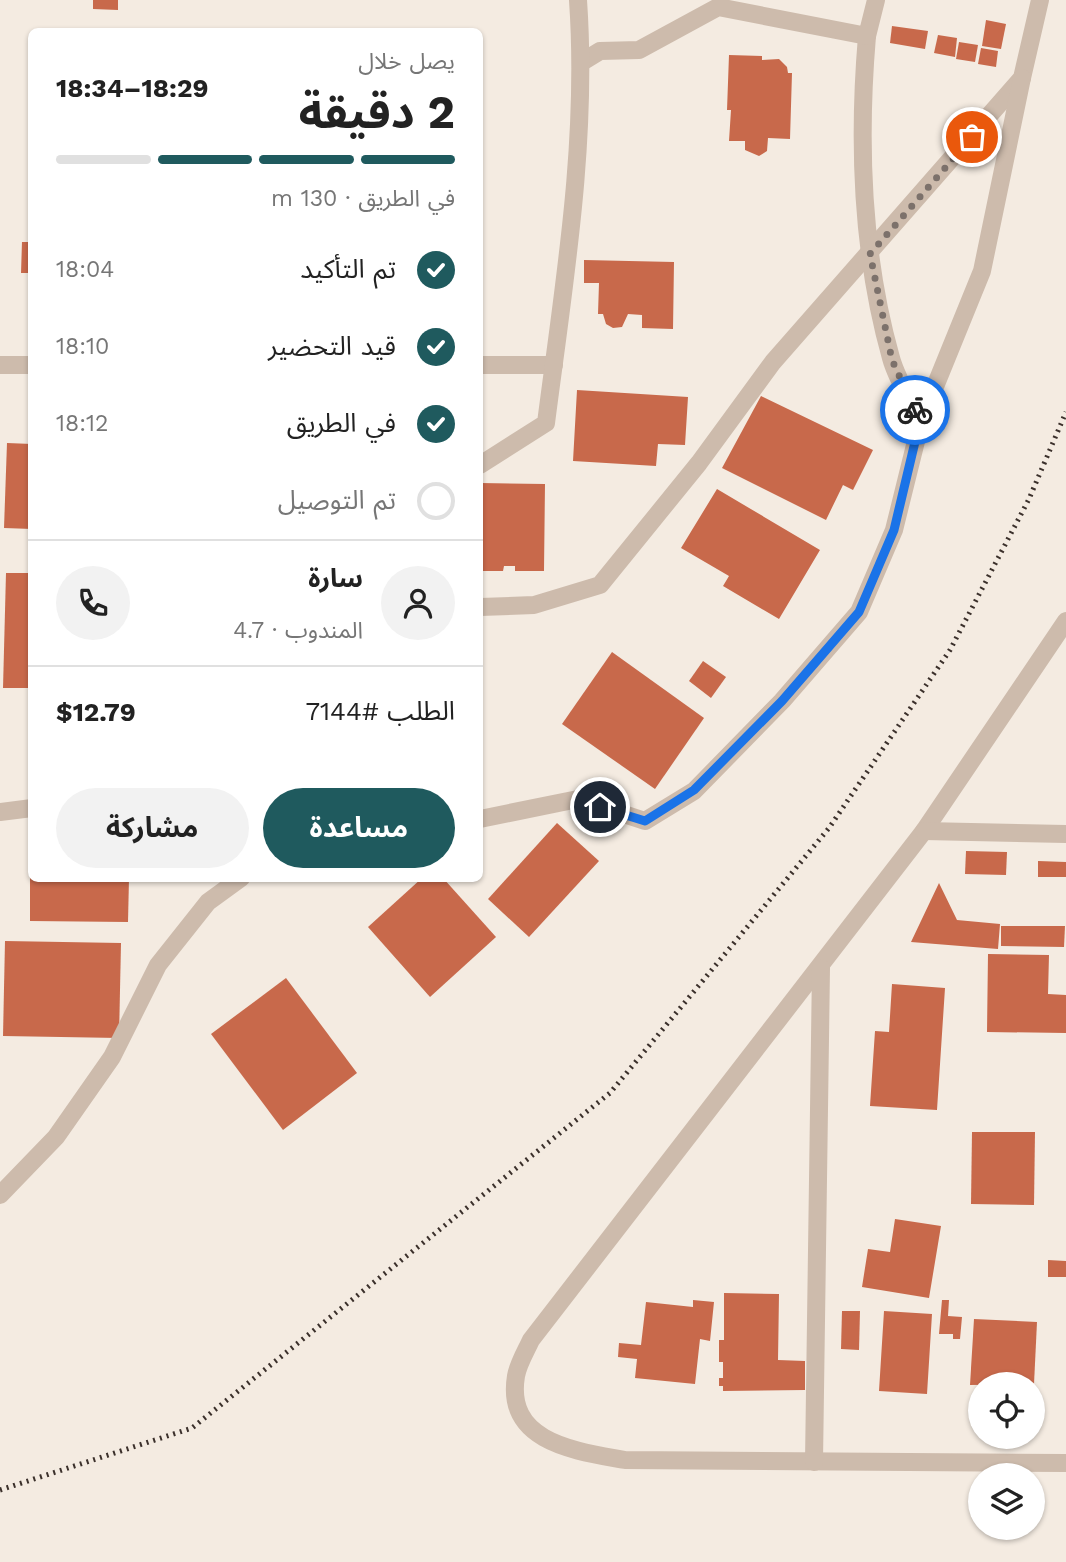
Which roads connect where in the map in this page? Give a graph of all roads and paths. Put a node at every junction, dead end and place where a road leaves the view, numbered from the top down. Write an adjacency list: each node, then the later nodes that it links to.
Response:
1 (578, 0): 5 (street)
2 (876, 0): 4 (street)
3 (1040, 0): 6 (street)
4 (867, 36): 5 (street); 7 (street)
5 (583, 62): 11 (street)
6 (1022, 78): 7 (street); 12 (street)
7 (870, 254): 12 (street); 14 (street)
8 (0, 365): 9 (street)
9 (28, 365)
10 (483, 365): 11 (street)
11 (554, 365): 13 (street)
12 (920, 421): 18 (street)
13 (483, 463)
14 (483, 607)
15 (1066, 621): 19 (street)
16 (28, 808): 17 (street)
17 (0, 812)
18 (483, 818)
19 (924, 831): 20 (street); 22 (street)
20 (1066, 834)
21 (236, 882): 23 (street)
22 (821, 968): 24 (street); 24 (street)
23 (0, 1195)
24 (814, 1462): 25 (street)
25 (1066, 1463)

